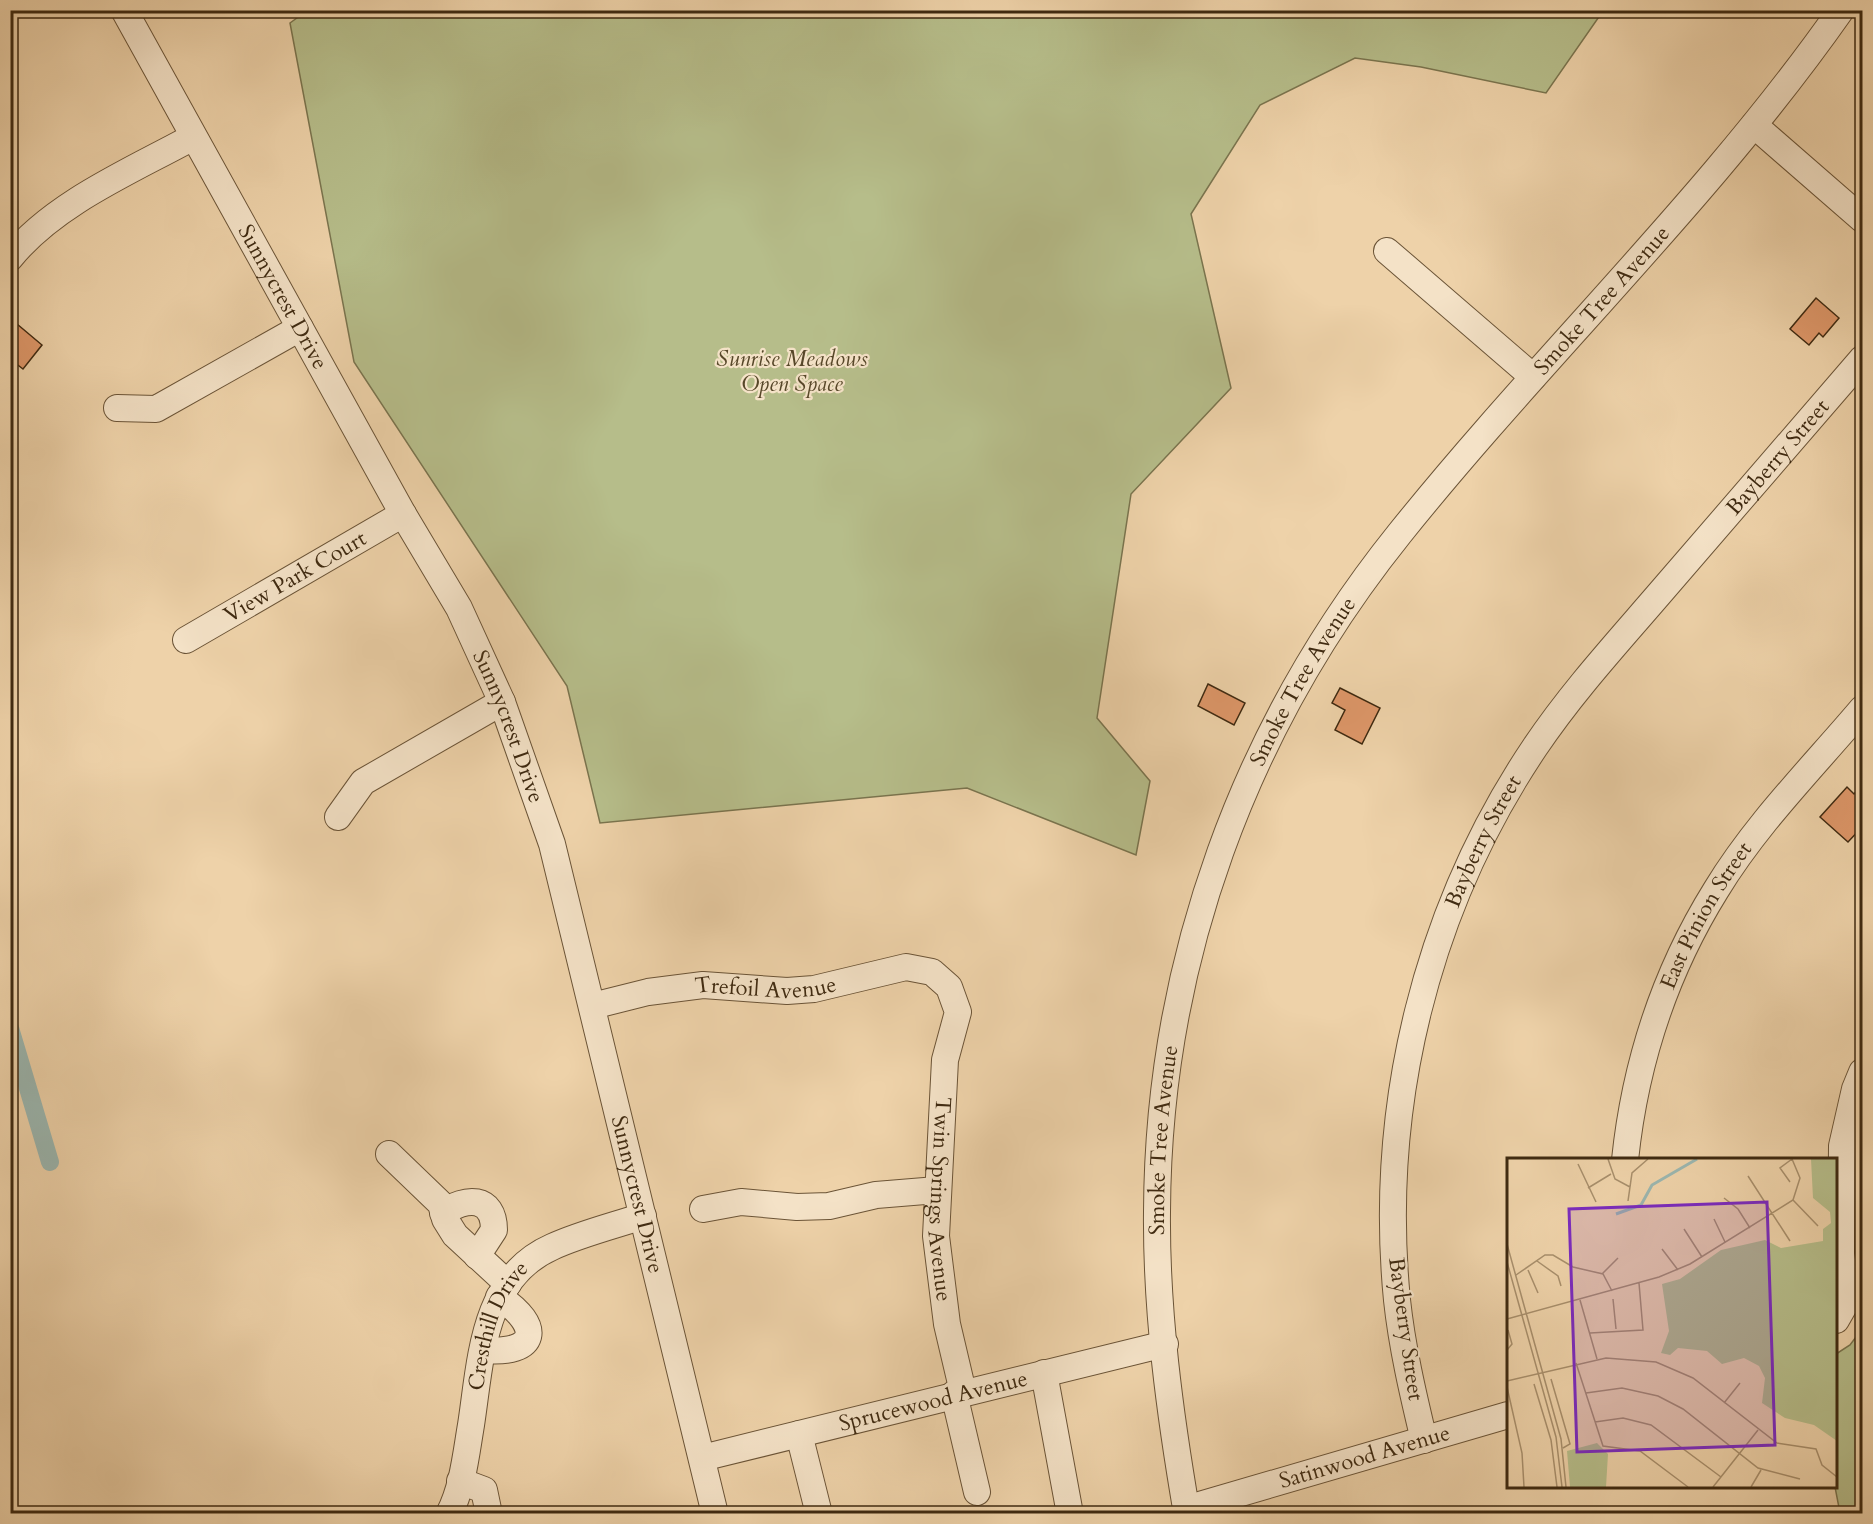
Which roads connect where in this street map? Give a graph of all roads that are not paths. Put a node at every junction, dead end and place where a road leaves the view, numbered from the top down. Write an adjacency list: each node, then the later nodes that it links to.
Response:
1 (124, 10): 4 (street, Sunnycrest Drive)
2 (1841, 10): 3 (street, Smoke Tree Avenue)
3 (1754, 125): 5 (street); 10 (street, Smoke Tree Avenue)
4 (193, 137): 7 (street); 8 (street, Sunnycrest Drive)
5 (1863, 219)
6 (1387, 251): 10 (street)
7 (10, 258)
8 (300, 328): 11 (street); 12 (street, Sunnycrest Drive)
9 (1863, 359): 35 (street, Bayberry Street)
10 (1533, 378): 29 (street, Smoke Tree Avenue)
11 (117, 408)
12 (403, 514): 13 (street, View Park Court); 14 (street, Sunnycrest Drive)
13 (186, 640)
14 (502, 702): 16 (street); 18 (street, Sunnycrest Drive)
15 (1863, 709): 21 (street, East Pinion Street)
16 (338, 817)
17 (937, 976): 18 (street, Trefoil Avenue); 22 (street, Twin Springs Avenue)
18 (592, 1006): 25 (street, Sunnycrest Drive)
19 (1863, 1072): 28 (street)
20 (389, 1154): 24 (street)
21 (1625, 1158)
22 (937, 1190): 23 (street); 32 (street, Twin Springs Avenue)
23 (702, 1209)
24 (443, 1213): 26 (street); 26 (street)
25 (643, 1216): 27 (street, Cresthill Drive); 36 (street, Sunnycrest Drive)
26 (477, 1256): 27 (street)
27 (503, 1291): 30 (street, Cresthill Drive); 30 (street)
28 (1837, 1318)
29 (1165, 1344): 31 (street, Sprucewood Avenue); 39 (street, Smoke Tree Avenue)
30 (483, 1350): 37 (street, Cresthill Drive)
31 (1044, 1373): 32 (street, Sprucewood Avenue); 44 (street)
32 (958, 1393): 34 (street, Sprucewood Avenue); 38 (street, Twin Springs Avenue)
33 (1507, 1416): 35 (street, Satinwood Avenue)
34 (799, 1434): 36 (street, Sprucewood Avenue); 43 (street)
35 (1424, 1440): 39 (street, Satinwood Avenue)
36 (702, 1458): 42 (street, Sunnycrest Drive)
37 (460, 1481): 40 (street, Cresthill Drive); 41 (street)
38 (977, 1492)
39 (1186, 1511)
40 (449, 1514)
41 (489, 1514)
42 (715, 1514)
43 (819, 1514)
44 (1070, 1514)

